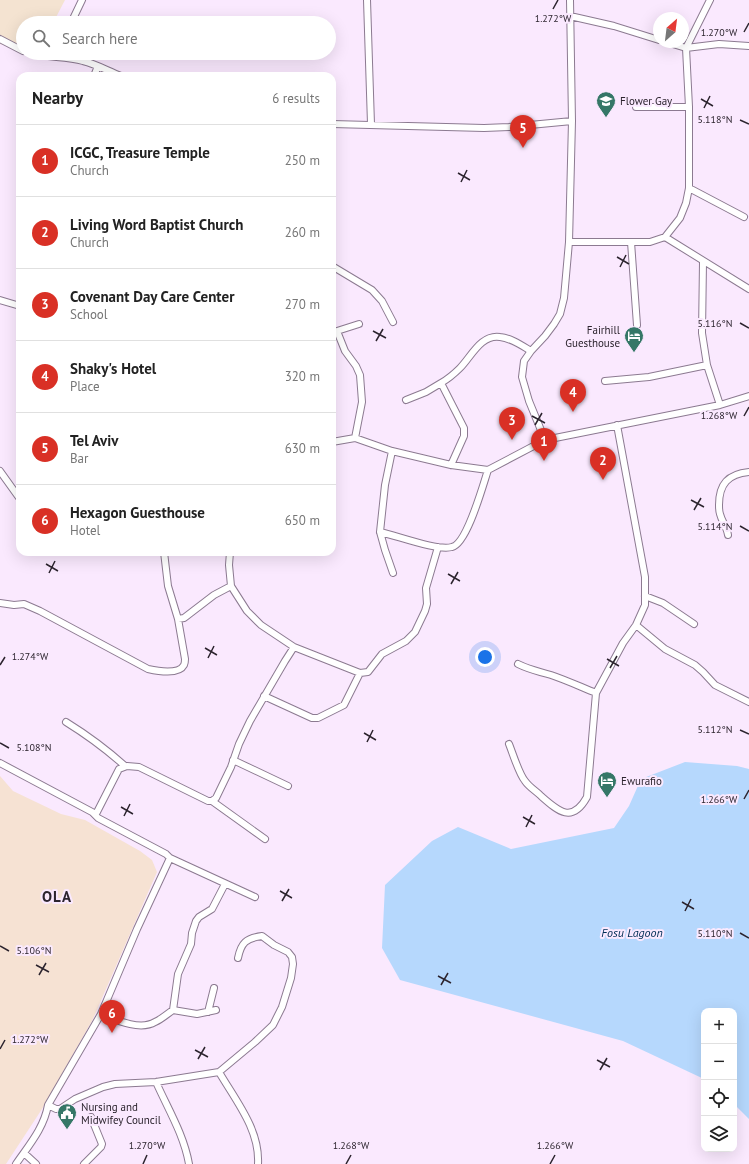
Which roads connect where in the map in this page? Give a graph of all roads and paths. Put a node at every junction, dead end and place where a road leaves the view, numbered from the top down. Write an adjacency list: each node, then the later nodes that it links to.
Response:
1 (82, 0): 5 (street)
2 (367, 0): 22 (street)
3 (570, 0): 6 (street)
4 (710, 0): 9 (street)
5 (74, 16)
6 (570, 16): 7 (street); 20 (street)
7 (653, 38)
8 (0, 39): 11 (street)
9 (689, 42)
10 (749, 46): 13 (street)
11 (16, 47)
12 (686, 48): 19 (street)
13 (689, 48)
14 (79, 60): 15 (street)
15 (98, 66): 16 (street); 17 (street)
16 (96, 72)
17 (112, 72)
18 (636, 107): 19 (street)
19 (688, 107): 23 (street)
20 (572, 121): 22 (street); 26 (street)
21 (336, 124): 22 (street)
22 (371, 124)
23 (689, 188): 24 (street); 25 (street)
24 (744, 217)
25 (665, 238): 27 (street); 28 (street)
26 (569, 242): 27 (street); 38 (street)
27 (631, 242): 35 (street)
28 (703, 262): 30 (street); 39 (street)
29 (336, 268): 33 (street)
30 (749, 289)
31 (0, 300): 32 (street)
32 (16, 305)
33 (393, 322)
34 (359, 324): 36 (street)
35 (638, 325)
36 (336, 332)
37 (336, 334): 46 (street)
38 (531, 351): 41 (street); 47 (street)
39 (707, 365): 40 (street); 44 (street)
40 (605, 381)
41 (440, 383): 43 (street); 50 (street)
42 (749, 396): 44 (street)
43 (406, 400)
44 (720, 405): 45 (street)
45 (617, 426): 47 (street); 62 (street)
46 (355, 438): 48 (street); 49 (street)
47 (545, 440): 52 (street)
48 (336, 441)
49 (392, 451): 50 (street); 55 (street)
50 (451, 465): 52 (street)
51 (0, 470): 54 (street)
52 (488, 470): 57 (street)
53 (749, 472): 56 (street)
54 (16, 493)
55 (380, 532): 57 (street); 60 (street)
56 (728, 535)
57 (438, 548): 69 (street)
58 (164, 556): 64 (street)
59 (230, 556): 61 (street)
60 (393, 573)
61 (231, 586): 64 (street); 67 (street)
62 (646, 596): 65 (street); 66 (street)
63 (0, 603): 64 (street)
64 (178, 619)
65 (694, 624)
66 (636, 626): 70 (street); 72 (street)
67 (294, 647): 69 (street); 71 (street)
68 (518, 664): 70 (street)
69 (360, 673): 71 (street)
70 (596, 693): 74 (street)
71 (264, 696): 75 (street)
72 (749, 702)
73 (66, 722): 77 (street)
74 (509, 744)
75 (233, 760): 78 (street); 79 (street)
76 (0, 763): 80 (street)
77 (124, 766): 79 (street); 80 (street)
78 (288, 786)
79 (212, 801): 81 (street)
80 (92, 812): 82 (street)
81 (265, 839)
82 (170, 858): 83 (street); 90 (street)
83 (225, 884): 84 (street); 87 (street)
84 (255, 897)
85 (238, 958): 91 (street)
86 (214, 988): 89 (street)
87 (173, 1010): 89 (street); 90 (street)
88 (216, 1010): 89 (street)
89 (208, 1012)
90 (101, 1014): 93 (street)
91 (219, 1072): 92 (street); 100 (street)
92 (156, 1082): 93 (street); 99 (street)
93 (48, 1105): 95 (street)
94 (91, 1117): 98 (street)
95 (24, 1153): 96 (street); 97 (street)
96 (16, 1164)
97 (36, 1164)
98 (84, 1164)
99 (189, 1164)
100 (258, 1164)

